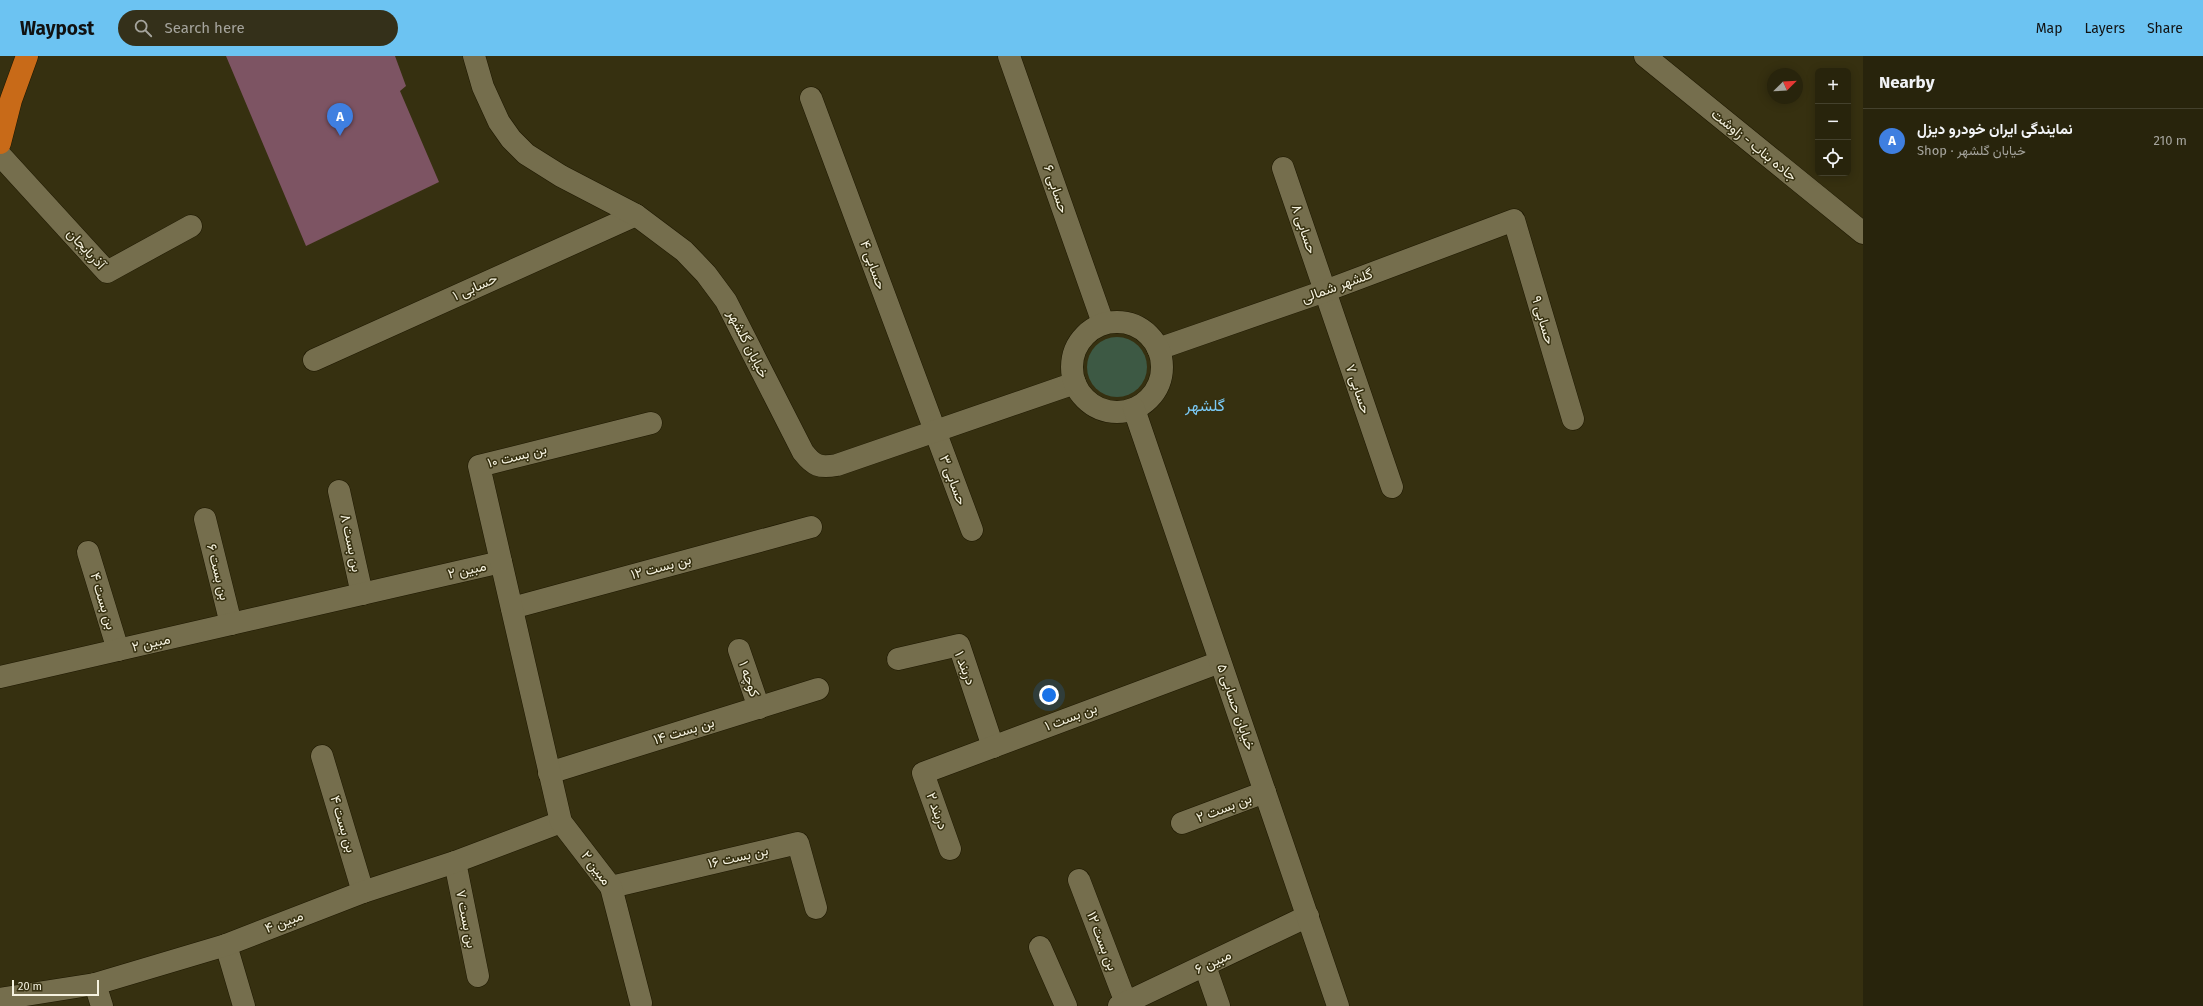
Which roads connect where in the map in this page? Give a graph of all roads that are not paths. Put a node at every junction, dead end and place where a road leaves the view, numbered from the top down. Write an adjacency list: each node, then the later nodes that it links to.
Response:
1 (26, 56): 6 (highway)
2 (474, 56): 9 (street, خیابان گلشهر)
3 (1010, 56): 14 (street, حسابی ۶)
4 (1645, 56): 12 (street, جاده بناب - زاوشت)
5 (811, 98): 21 (street, حسابی ۴)
6 (0, 143)
7 (0, 155): 11 (street, آذربایجان)
8 (1283, 168): 13 (street, حسابی ۸)
9 (636, 215): 16 (street, حسابی ۱); 21 (street, خیابان گلشهر)
10 (1514, 220): 13 (street, گلشهر شمالی); 19 (street, حسابی ۹)
11 (191, 226)
12 (1863, 233)
13 (1325, 291): 15 (street, گلشهر شمالی); 22 (street, حسابی ۷)
14 (1103, 323): 15 (street); 17 (street)
15 (1158, 349): 18 (street)
16 (314, 360)
17 (1075, 383): 18 (street); 21 (street, خیابان گلشهر)
18 (1134, 409): 35 (street, خیابان حسابی ۵)
19 (1573, 419)
20 (651, 423): 28 (street, بن بست ۱۰)
21 (934, 431): 26 (street, حسابی ۳)
22 (1392, 487)
23 (339, 491): 29 (street, بن بست ۸)
24 (205, 519): 31 (street, بن بست ۶)
25 (811, 527): 30 (street, بن بست ۱۲)
26 (972, 530)
27 (88, 552): 32 (street, بن بست ۴)
28 (501, 562): 29 (street, مبین ۲); 30 (street, مبین ۲)
29 (362, 594): 31 (street, مبین ۲)
30 (512, 608): 41 (street, مبین ۲)
31 (231, 624): 32 (street, مبین ۲)
32 (118, 650): 36 (street, مبین ۲)
33 (739, 650): 38 (street, کوچه ۱)
34 (898, 659): 39 (street, دربند ۱)
35 (1220, 662): 39 (street, بن بست ۱); 43 (street, خیابان حسابی ۵)
36 (0, 677)
37 (818, 689): 38 (street, بن بست ۱۴)
38 (759, 708): 41 (street, بن بست ۱۴)
39 (993, 747): 42 (street, بن بست ۱)
40 (322, 756): 50 (street, بن بست ۴)
41 (549, 773): 44 (street, مبین ۲)
42 (923, 773): 46 (street, دربند ۲)
43 (1265, 792): 45 (street, بن بست ۲); 52 (street, خیابان حسابی ۵)
44 (561, 822): 47 (street, مبین ۴); 49 (street, مبین ۲)
45 (1182, 823)
46 (950, 849)
47 (455, 862): 50 (street, مبین ۴); 56 (street, بن بست ۷)
48 (1079, 880): 60 (street, بن بست ۱۲)
49 (611, 887): 51 (street, بن بست ۱۶); 59 (street, مبین ۲)
50 (363, 892): 53 (street, مبین ۴)
51 (816, 908)
52 (1308, 916): 55 (street, مبین ۶); 65 (street, خیابان حسابی ۵)
53 (226, 945): 57 (street, مبین ۴); 62 (street)
54 (1040, 947): 63 (street)
55 (1205, 966): 60 (street, مبین ۶); 64 (street)
56 (478, 976)
57 (95, 984): 58 (street, مبین ۴); 61 (street)
58 (0, 999)
59 (641, 1003)
60 (1122, 1004)
61 (102, 1006)
62 (244, 1006)
63 (1066, 1006)
64 (1219, 1006)
65 (1338, 1006)

